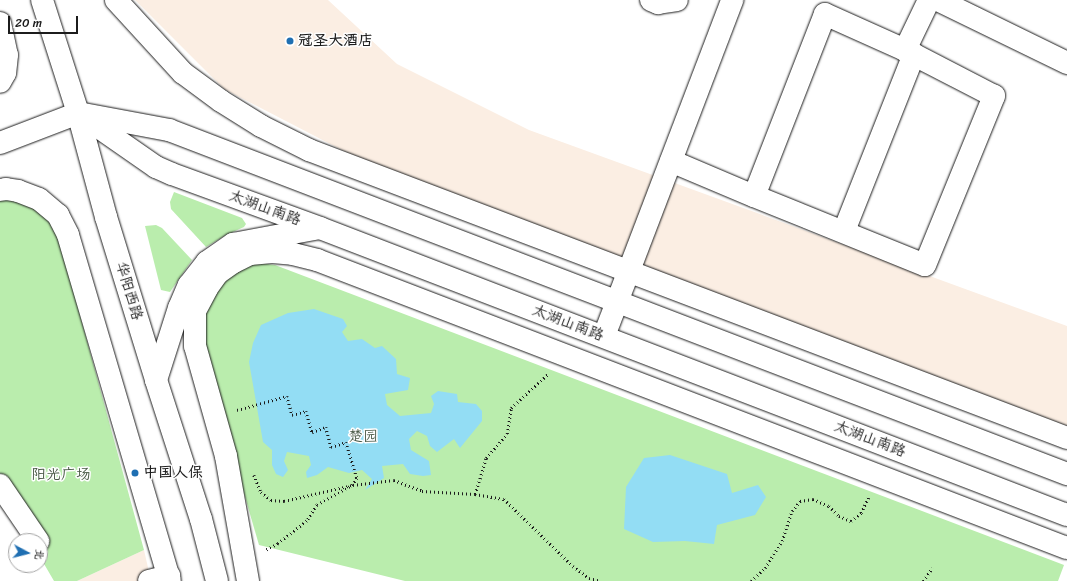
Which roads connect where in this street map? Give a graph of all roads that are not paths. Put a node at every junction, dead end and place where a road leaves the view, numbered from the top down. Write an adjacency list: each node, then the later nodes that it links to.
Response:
1 (42, 0): 12 (street, 华阳西路)
2 (116, 0): 19 (street)
3 (651, 0): 4 (street)
4 (677, 0)
5 (732, 0): 14 (street)
6 (929, 0): 9 (street)
7 (938, 0): 10 (street)
8 (0, 23): 11 (street)
9 (910, 52): 16 (street); 18 (street); 18 (street)
10 (1067, 63)
11 (0, 82)
12 (78, 113): 13 (street); 17 (street, 太湖山南路); 20 (street); 22 (street, 华阳西路)
13 (0, 143)
14 (671, 162): 16 (street); 19 (street)
15 (0, 190): 29 (street)
16 (754, 196): 18 (street)
17 (320, 228): 21 (street, 太湖山南路); 22 (street)
18 (844, 231)
19 (629, 271): 20 (street); 23 (street)
20 (617, 301): 21 (street); 24 (street)
21 (604, 336): 26 (street, 太湖山南路)
22 (156, 380): 30 (street, 华阳西路)
23 (1067, 438)
24 (1067, 474)
25 (0, 485): 27 (street)
26 (1067, 515)
27 (32, 533)
28 (1067, 548): 31 (street)
29 (163, 579)
30 (217, 581)
31 (248, 581)

